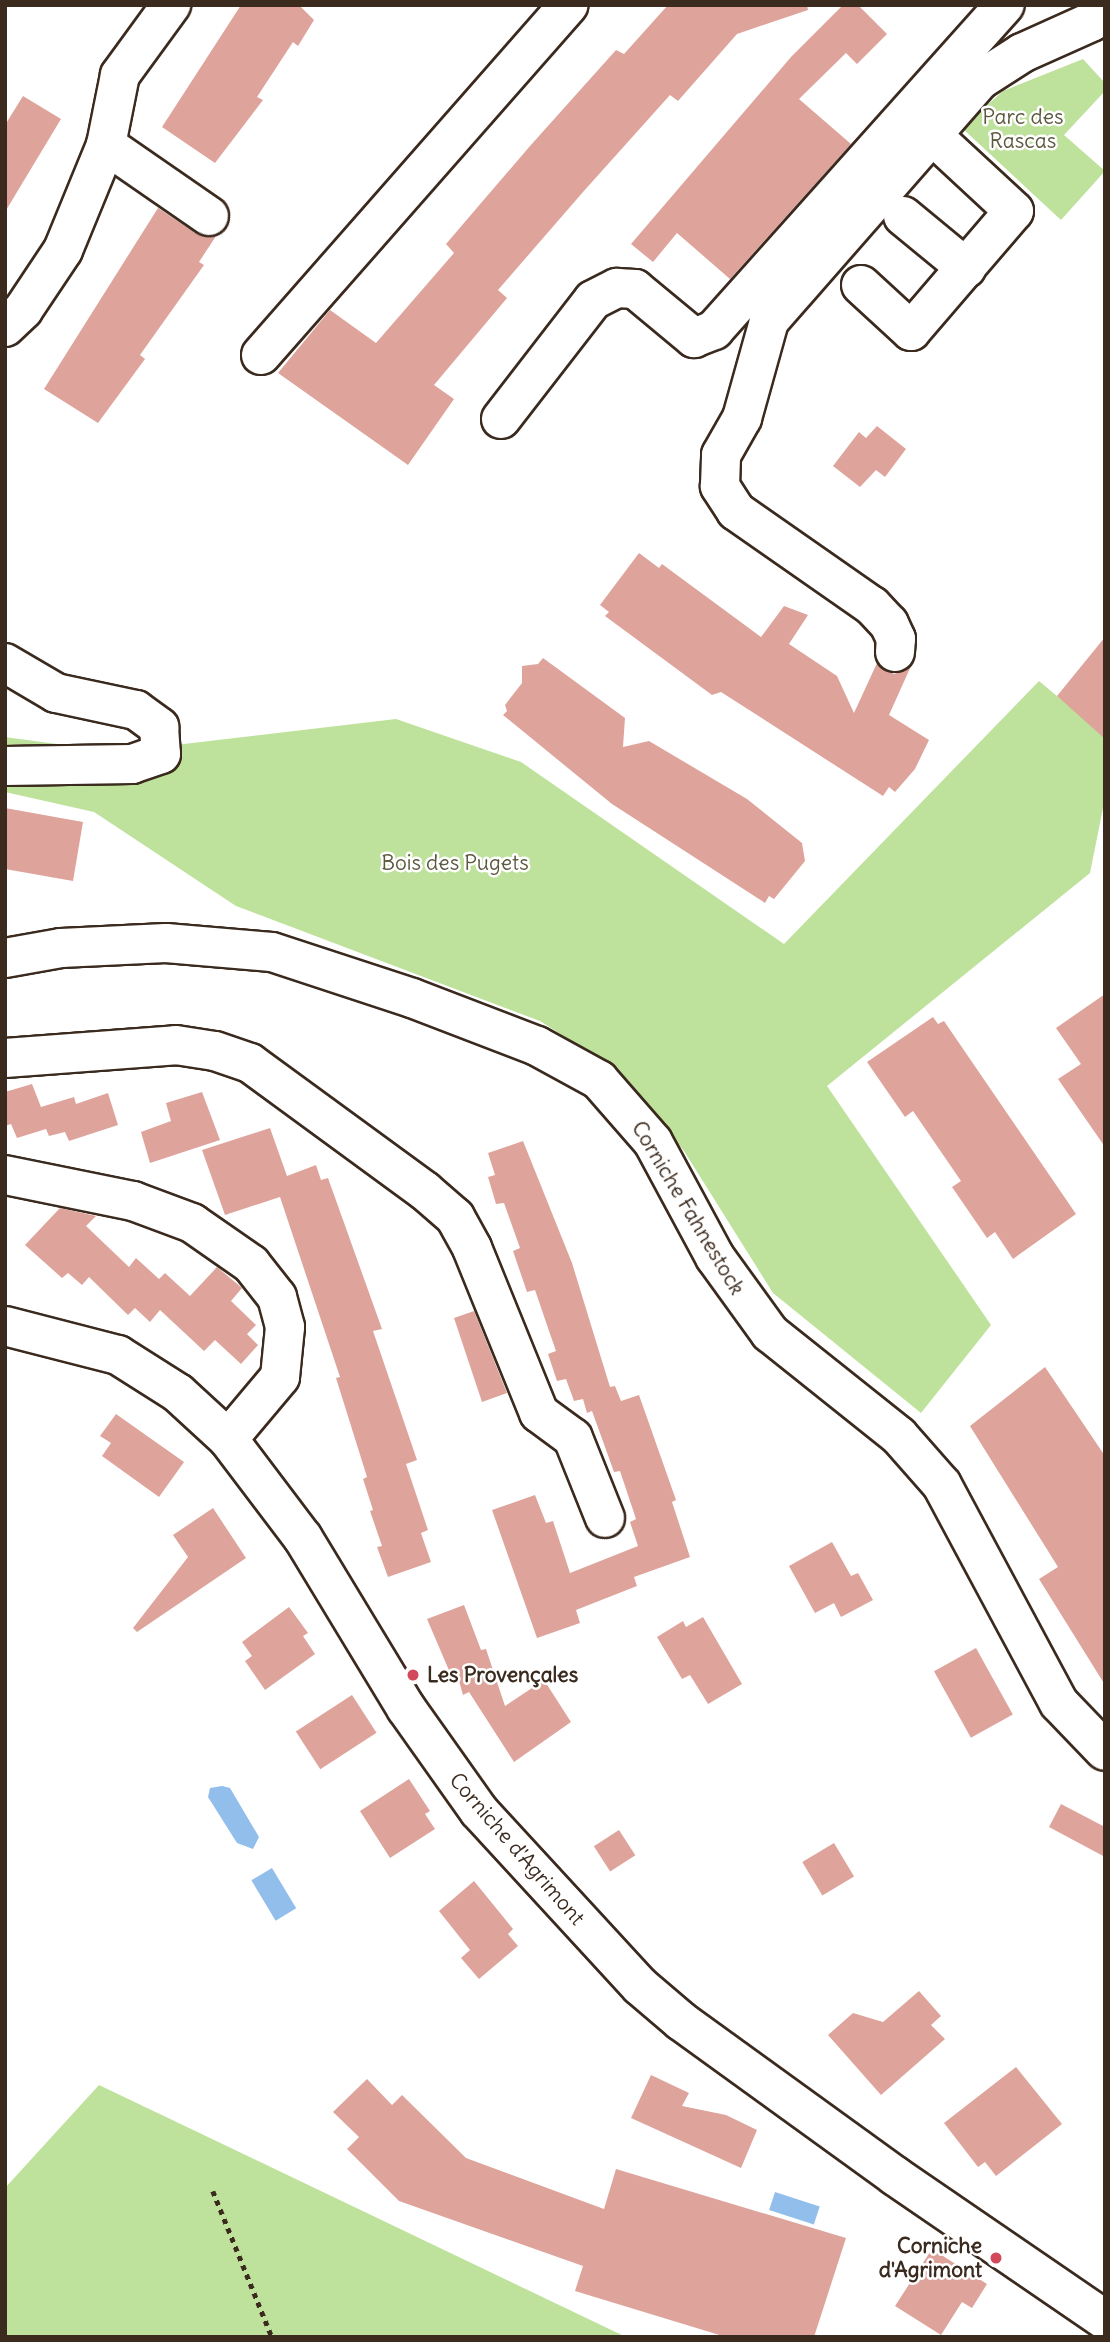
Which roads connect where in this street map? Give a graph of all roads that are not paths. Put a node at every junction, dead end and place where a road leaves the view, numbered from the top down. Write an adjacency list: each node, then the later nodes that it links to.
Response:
1 (171, 5): 6 (street)
2 (569, 5): 12 (street)
3 (1005, 5): 13 (street)
4 (1105, 8): 5 (street)
5 (932, 135): 9 (street); 14 (street)
6 (106, 145): 7 (street); 11 (street)
7 (209, 216)
8 (903, 216): 9 (street)
9 (965, 268): 10 (street)
10 (861, 285)
11 (5, 327)
12 (261, 355)
13 (501, 419)
14 (895, 652)
15 (5, 663): 16 (street)
16 (5, 766)
17 (5, 958): 23 (street, Corniche Fahnestock)
18 (5, 1058): 22 (street)
19 (5, 1175): 21 (street)
20 (5, 1326): 21 (street, Corniche d'Agrimont)
21 (228, 1438): 24 (street, Corniche d'Agrimont)
22 (605, 1518)
23 (1105, 1751)
24 (1105, 2320)

